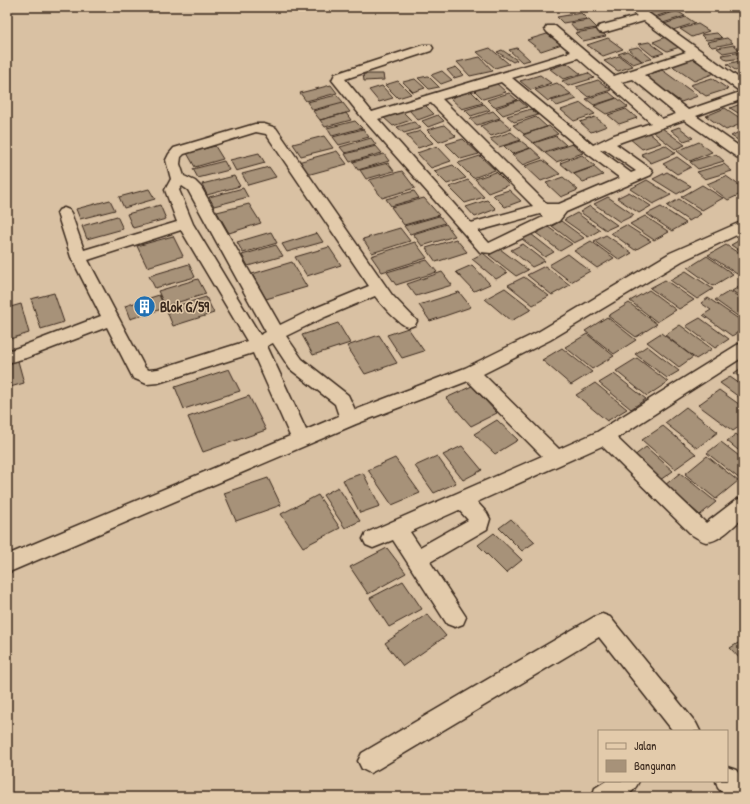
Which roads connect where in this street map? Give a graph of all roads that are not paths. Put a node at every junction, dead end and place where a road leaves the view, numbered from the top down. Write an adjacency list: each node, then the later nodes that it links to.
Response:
1 (633, 7): 2 (street)
2 (646, 17): 3 (street); 6 (street)
3 (603, 29)
4 (551, 30): 7 (street)
5 (427, 48): 15 (street)
6 (695, 53): 8 (street); 11 (street)
7 (580, 54): 9 (street); 10 (street)
8 (635, 74): 10 (street); 14 (street)
9 (502, 78): 13 (street); 18 (street)
10 (612, 82): 16 (street)
11 (743, 87)
12 (743, 95): 14 (street)
13 (434, 98): 15 (street); 22 (street)
14 (686, 115): 16 (street); 19 (street)
15 (369, 117): 26 (street)
16 (659, 123): 17 (street)
17 (606, 143): 18 (street); 20 (street)
18 (592, 150): 20 (street)
19 (743, 155)
20 (630, 179): 22 (street)
21 (178, 180): 24 (street); 28 (street); 31 (street)
22 (553, 212): 26 (street); 26 (street)
23 (64, 213): 27 (street)
24 (185, 224): 27 (street); 32 (street)
25 (743, 226): 35 (street)
26 (468, 229)
27 (79, 257): 29 (street)
28 (379, 288): 30 (street); 31 (street)
29 (110, 319): 32 (street); 34 (street)
30 (409, 321)
31 (276, 334): 32 (street); 36 (street)
32 (257, 344): 38 (street)
33 (743, 349): 37 (street)
34 (7, 357)
35 (471, 373): 36 (street); 39 (street)
36 (350, 419): 38 (street)
37 (604, 438): 39 (street); 41 (street)
38 (301, 440): 45 (street)
39 (556, 458): 40 (street)
40 (462, 499): 42 (street); 44 (street)
41 (743, 506)
42 (396, 529): 43 (street); 44 (street)
43 (373, 539)
44 (417, 560): 46 (street)
45 (7, 564)
46 (455, 618)
47 (687, 730): 48 (street)
48 (370, 761)
49 (728, 780): 52 (street)
50 (626, 782): 51 (street)
51 (604, 797)
52 (742, 797)

